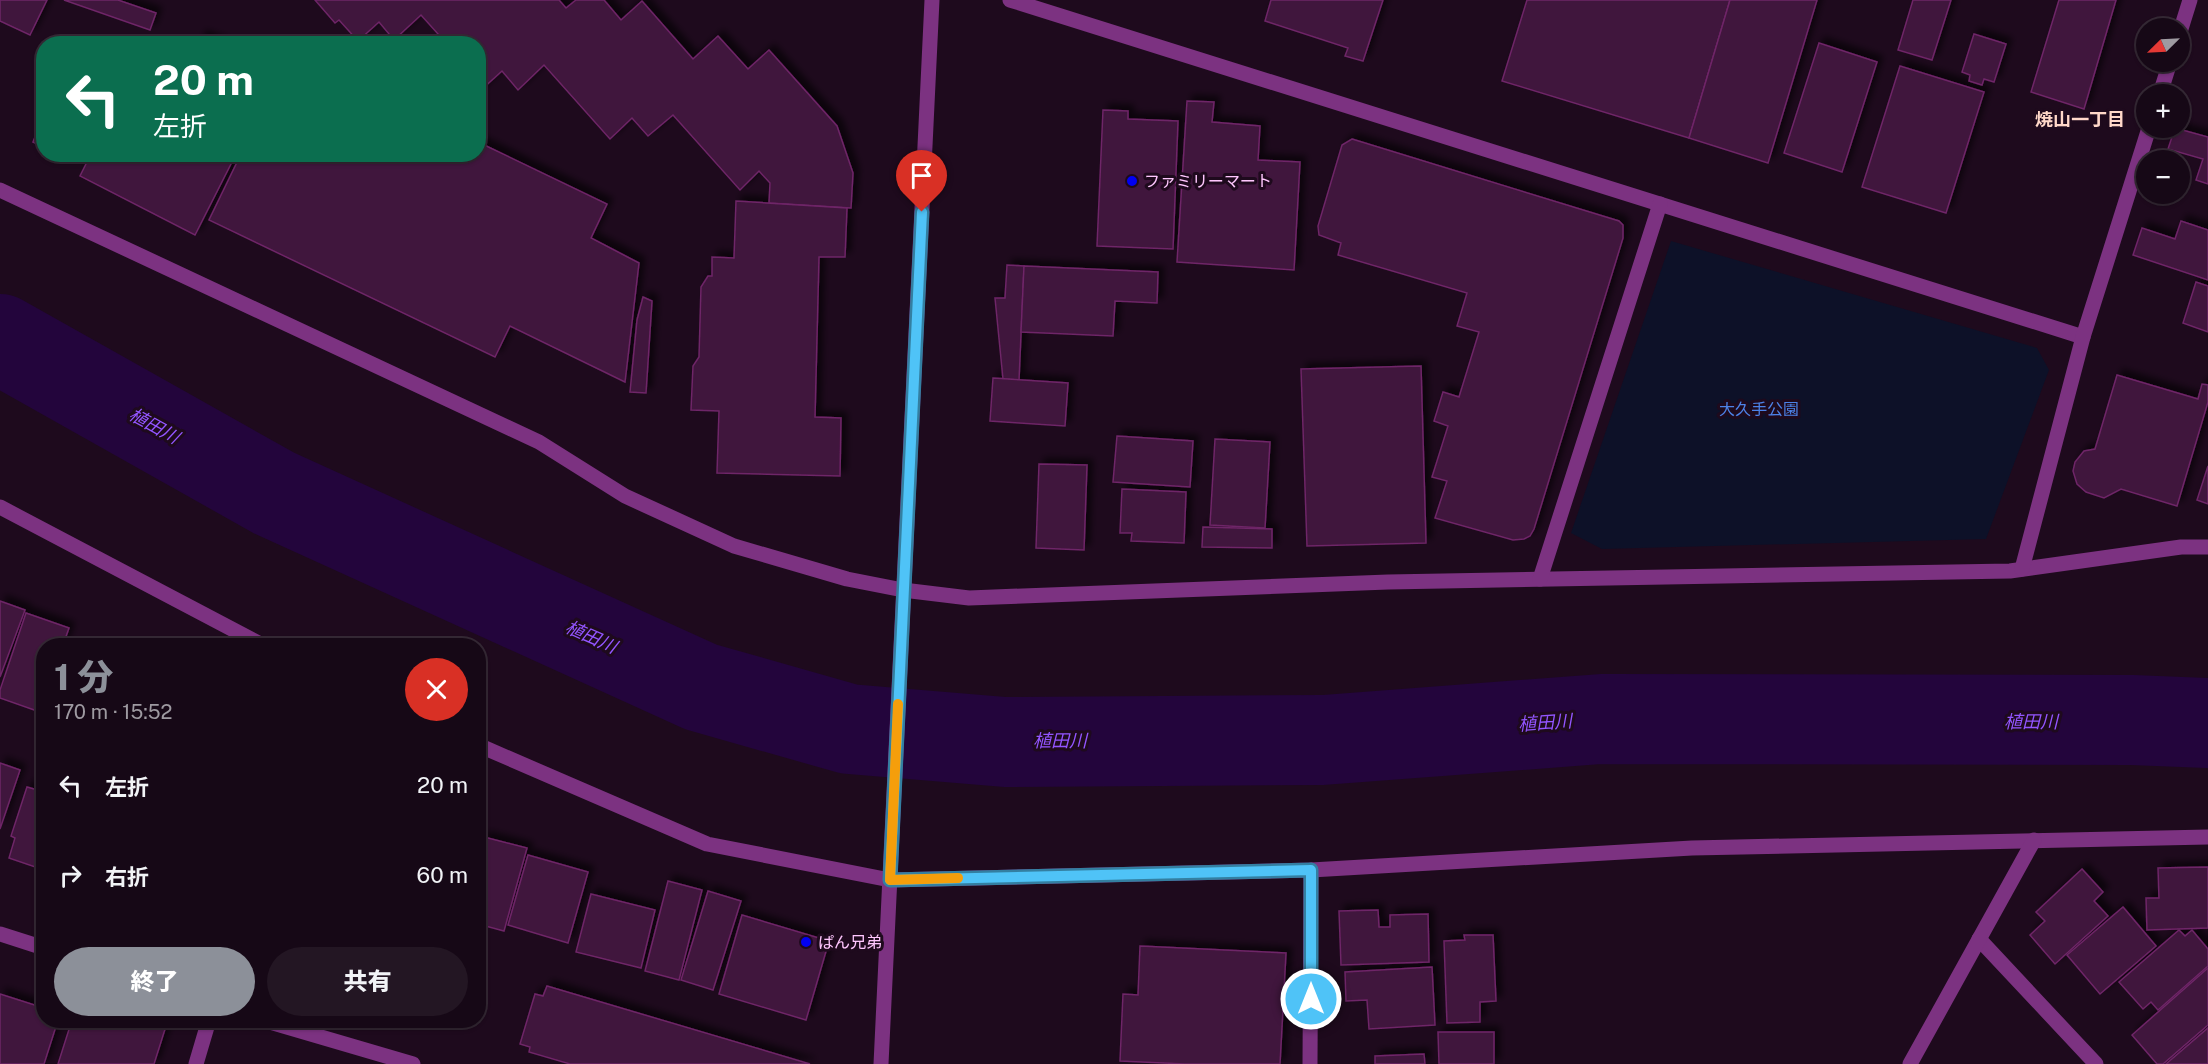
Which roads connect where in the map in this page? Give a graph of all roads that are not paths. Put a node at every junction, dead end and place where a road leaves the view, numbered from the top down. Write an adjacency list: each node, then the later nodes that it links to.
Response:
1 (932, 0): 13 (street)
2 (1010, 0): 7 (street)
3 (2190, 0): 4 (street)
4 (2184, 18)
5 (2146, 138): 8 (street)
6 (0, 190): 13 (street)
7 (1660, 204): 8 (street); 12 (street)
8 (2083, 338): 11 (street)
9 (0, 507): 14 (street)
10 (2208, 547): 11 (street)
11 (2022, 569): 12 (street)
12 (1540, 579): 13 (street)
13 (903, 592): 19 (street)
14 (249, 638)
15 (486, 748): 19 (street)
16 (2208, 837): 17 (street)
17 (2034, 840): 18 (street); 21 (street)
18 (1311, 870): 19 (street); 28 (street)
19 (890, 880): 27 (street)
20 (0, 934): 22 (street)
21 (1979, 939): 29 (street); 30 (street)
22 (36, 945)
23 (206, 1028): 25 (street)
24 (290, 1028): 26 (street)
25 (195, 1064)
26 (413, 1064)
27 (881, 1064)
28 (1310, 1064)
29 (1910, 1064)
30 (2096, 1064)

